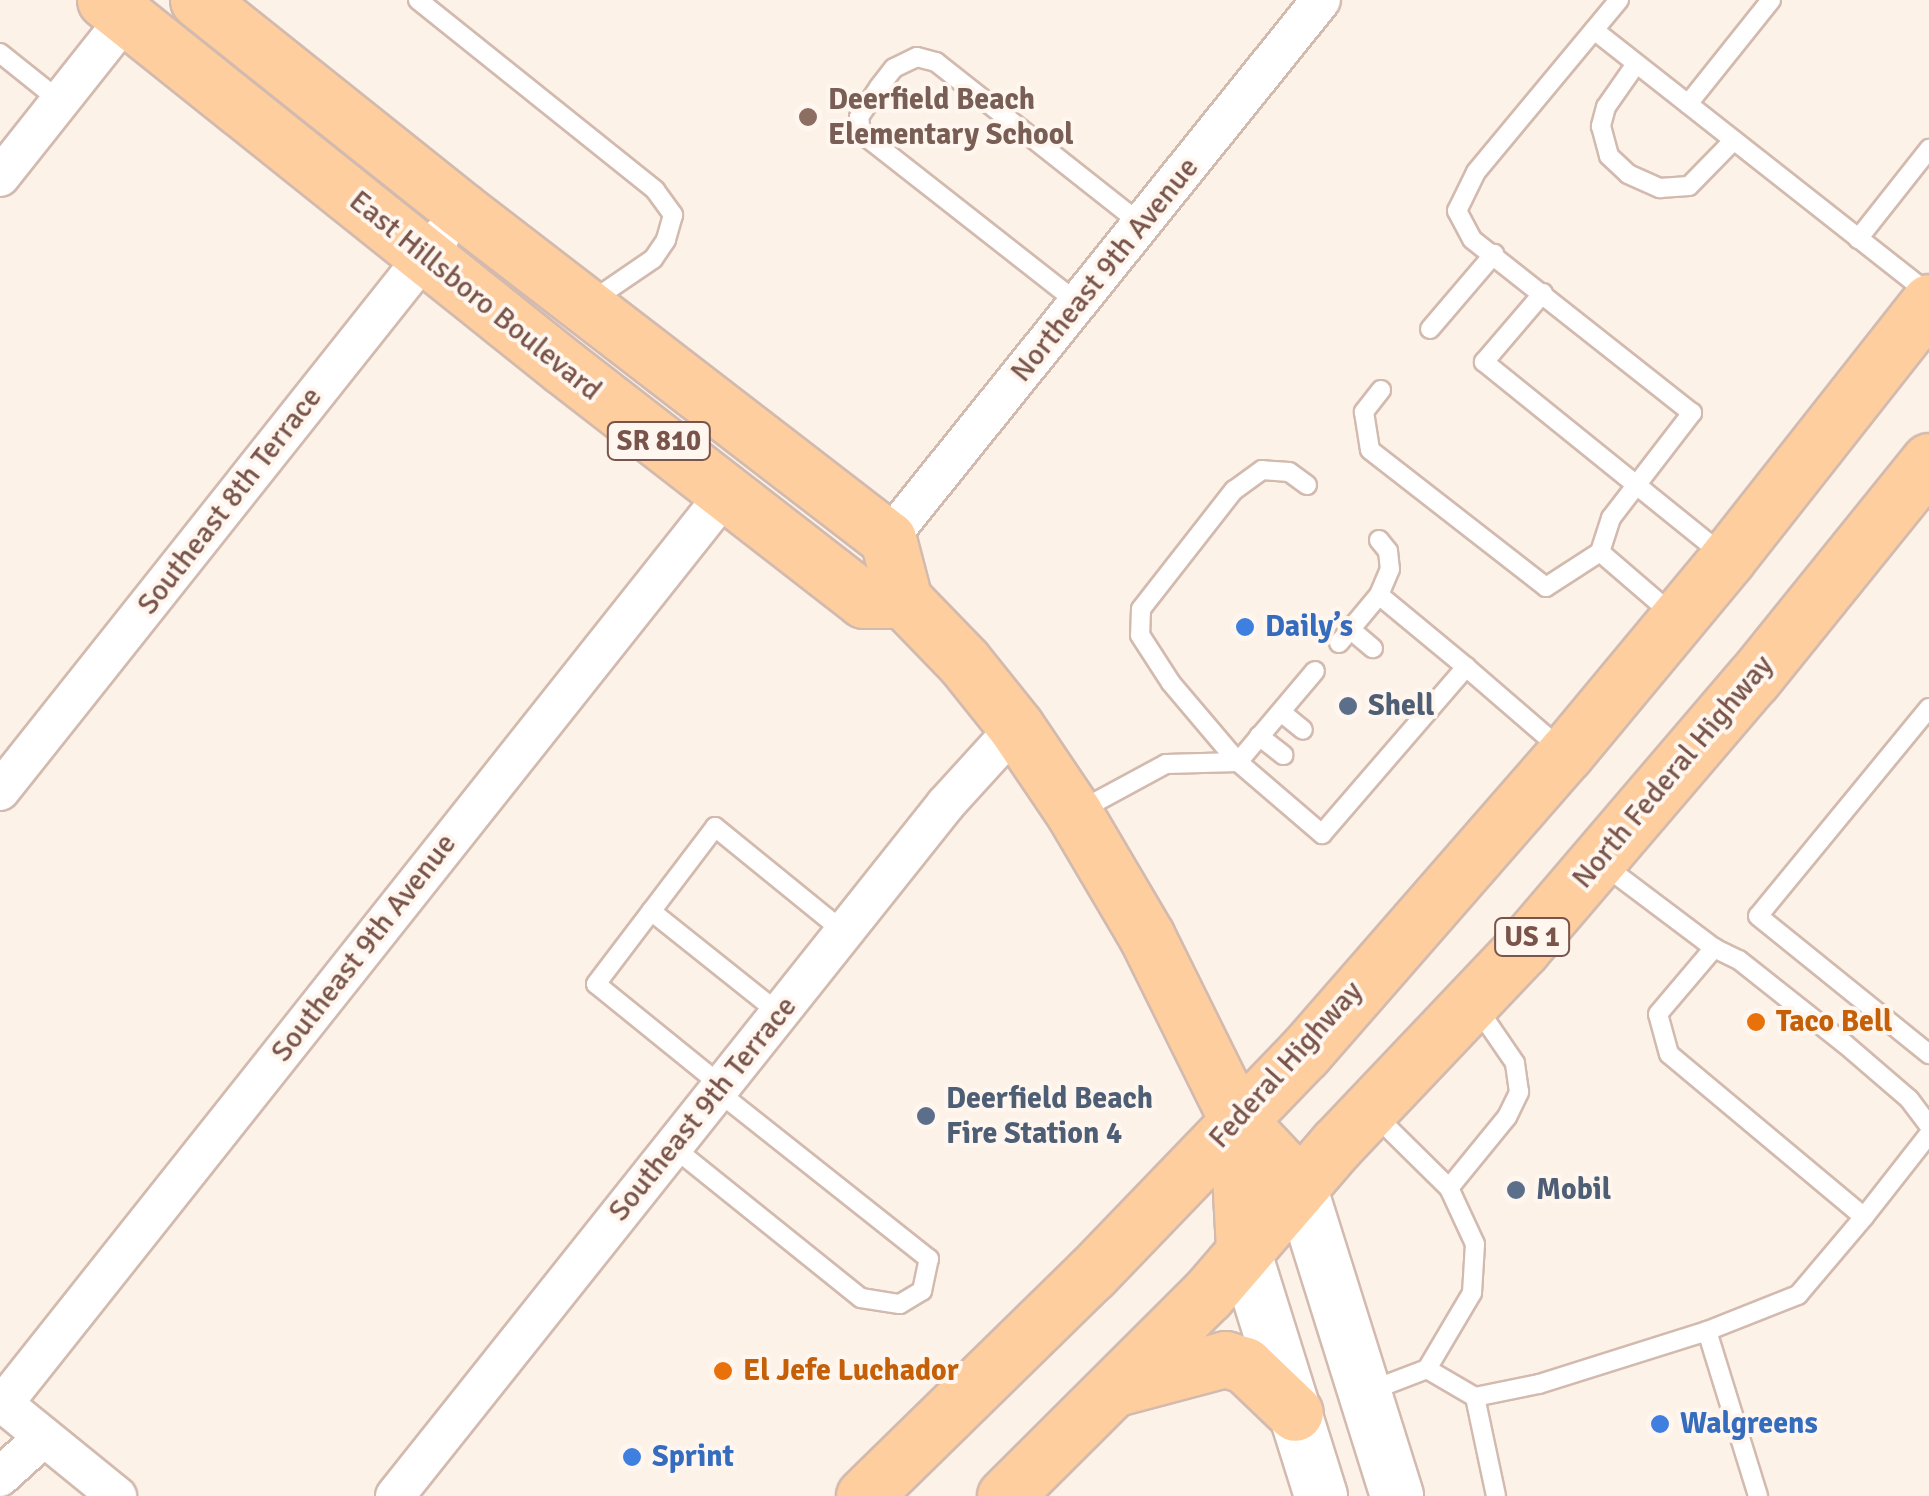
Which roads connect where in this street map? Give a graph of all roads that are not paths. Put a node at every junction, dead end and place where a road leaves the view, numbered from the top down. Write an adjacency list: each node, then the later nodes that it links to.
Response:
1 (198, 0): 15 (main road, East Hillsboro Boulevard / SR 810)
2 (418, 0): 23 (lane)
3 (1321, 0): 16 (street, Northeast 9th Avenue)
4 (1618, 0): 7 (lane)
5 (1771, 0): 11 (lane)
6 (116, 9): 10 (street); 19 (main road, East Hillsboro Boulevard / SR 810)
7 (1594, 30): 9 (lane); 18 (lane)
8 (0, 54): 10 (lane)
9 (1636, 64): 11 (lane); 12 (lane)
10 (60, 101): 14 (street)
11 (1688, 104): 12 (lane)
12 (1734, 140): 17 (lane)
13 (1929, 149): 17 (lane)
14 (0, 177)
15 (461, 210): 19 (street, Southeast 8th Terrace); 23 (main road, East Hillsboro Boulevard / SR 810)
16 (1141, 224): 22 (street, Northeast 9th Avenue); 22 (lane)
17 (1858, 239): 21 (lane)
18 (1494, 254): 20 (lane); 24 (lane)
19 (425, 256): 29 (main road, East Hillsboro Boulevard / SR 810); 48 (street, Southeast 8th Terrace)
20 (1543, 293): 28 (lane); 28 (lane)
21 (1929, 298): 33 (main road)
22 (1078, 303): 30 (street, Northeast 9th Avenue)
23 (584, 306): 30 (main road, East Hillsboro Boulevard / SR 810)
24 (1430, 329)
25 (1381, 390): 32 (lane)
26 (1927, 468): 50 (main road, North Federal Highway / US 1)
27 (1307, 485): 47 (lane)
28 (1637, 485): 32 (lane); 33 (lane)
29 (726, 493): 35 (main road, East Hillsboro Boulevard / SR 810); 72 (street, Southeast 9th Avenue)
30 (888, 539): 35 (main road)
31 (1378, 540): 34 (lane)
32 (1600, 552): 36 (lane)
33 (1727, 559): 36 (main road)
34 (1379, 594): 37 (lane); 38 (lane)
35 (904, 600): 42 (main road)
36 (1680, 615): 45 (main road, Federal Highway)
37 (1373, 648)
38 (1466, 667): 45 (lane); 47 (lane)
39 (1315, 671): 41 (lane)
40 (1929, 708): 56 (lane)
41 (1280, 712): 43 (lane); 44 (lane)
42 (1016, 727): 49 (main road); 52 (street, Southeast 9th Terrace)
43 (1303, 730)
44 (1260, 736): 46 (lane); 47 (lane)
45 (1566, 754): 59 (main road, Federal Highway)
46 (1282, 756)
47 (1238, 762): 49 (lane)
48 (0, 791)
49 (1074, 813): 59 (main road)
50 (1598, 861): 53 (lane); 54 (main road, North Federal Highway / US 1)
51 (651, 911): 52 (lane); 55 (lane); 57 (lane)
52 (844, 932): 55 (street, Southeast 9th Terrace)
53 (1714, 948): 60 (lane); 65 (lane)
54 (1473, 1002): 58 (main road, North Federal Highway / US 1); 64 (lane)
55 (780, 1013): 57 (street, Southeast 9th Terrace)
56 (1929, 1054)
57 (720, 1089): 62 (street, Southeast 9th Terrace); 62 (lane)
58 (1370, 1110): 63 (main road, North Federal Highway / US 1); 64 (lane)
59 (1237, 1119): 63 (main road); 66 (main road); 78 (main road, Federal Highway)
60 (1929, 1126)
61 (1929, 1134): 65 (lane)
62 (673, 1147): 77 (street, Southeast 9th Terrace)
63 (1300, 1186): 66 (main road, North Federal Highway / US 1); 70 (main road)
64 (1450, 1188): 68 (lane)
65 (1864, 1217): 67 (lane)
66 (1244, 1250): 69 (main road, US 1); 73 (main road)
67 (1707, 1331): 71 (lane); 83 (lane)
68 (1427, 1369): 70 (lane); 71 (lane)
69 (1117, 1388): 73 (main road); 79 (main road, US 1)
70 (1367, 1392): 81 (main road)
71 (1474, 1396): 82 (lane)
72 (2, 1402): 74 (street)
73 (1295, 1413): 80 (main road)
74 (44, 1437): 75 (street); 76 (street)
75 (0, 1477)
76 (117, 1496)
77 (395, 1496)
78 (864, 1496)
79 (1005, 1496)
80 (1321, 1496)
81 (1397, 1496)
82 (1496, 1496)
83 (1758, 1496)

